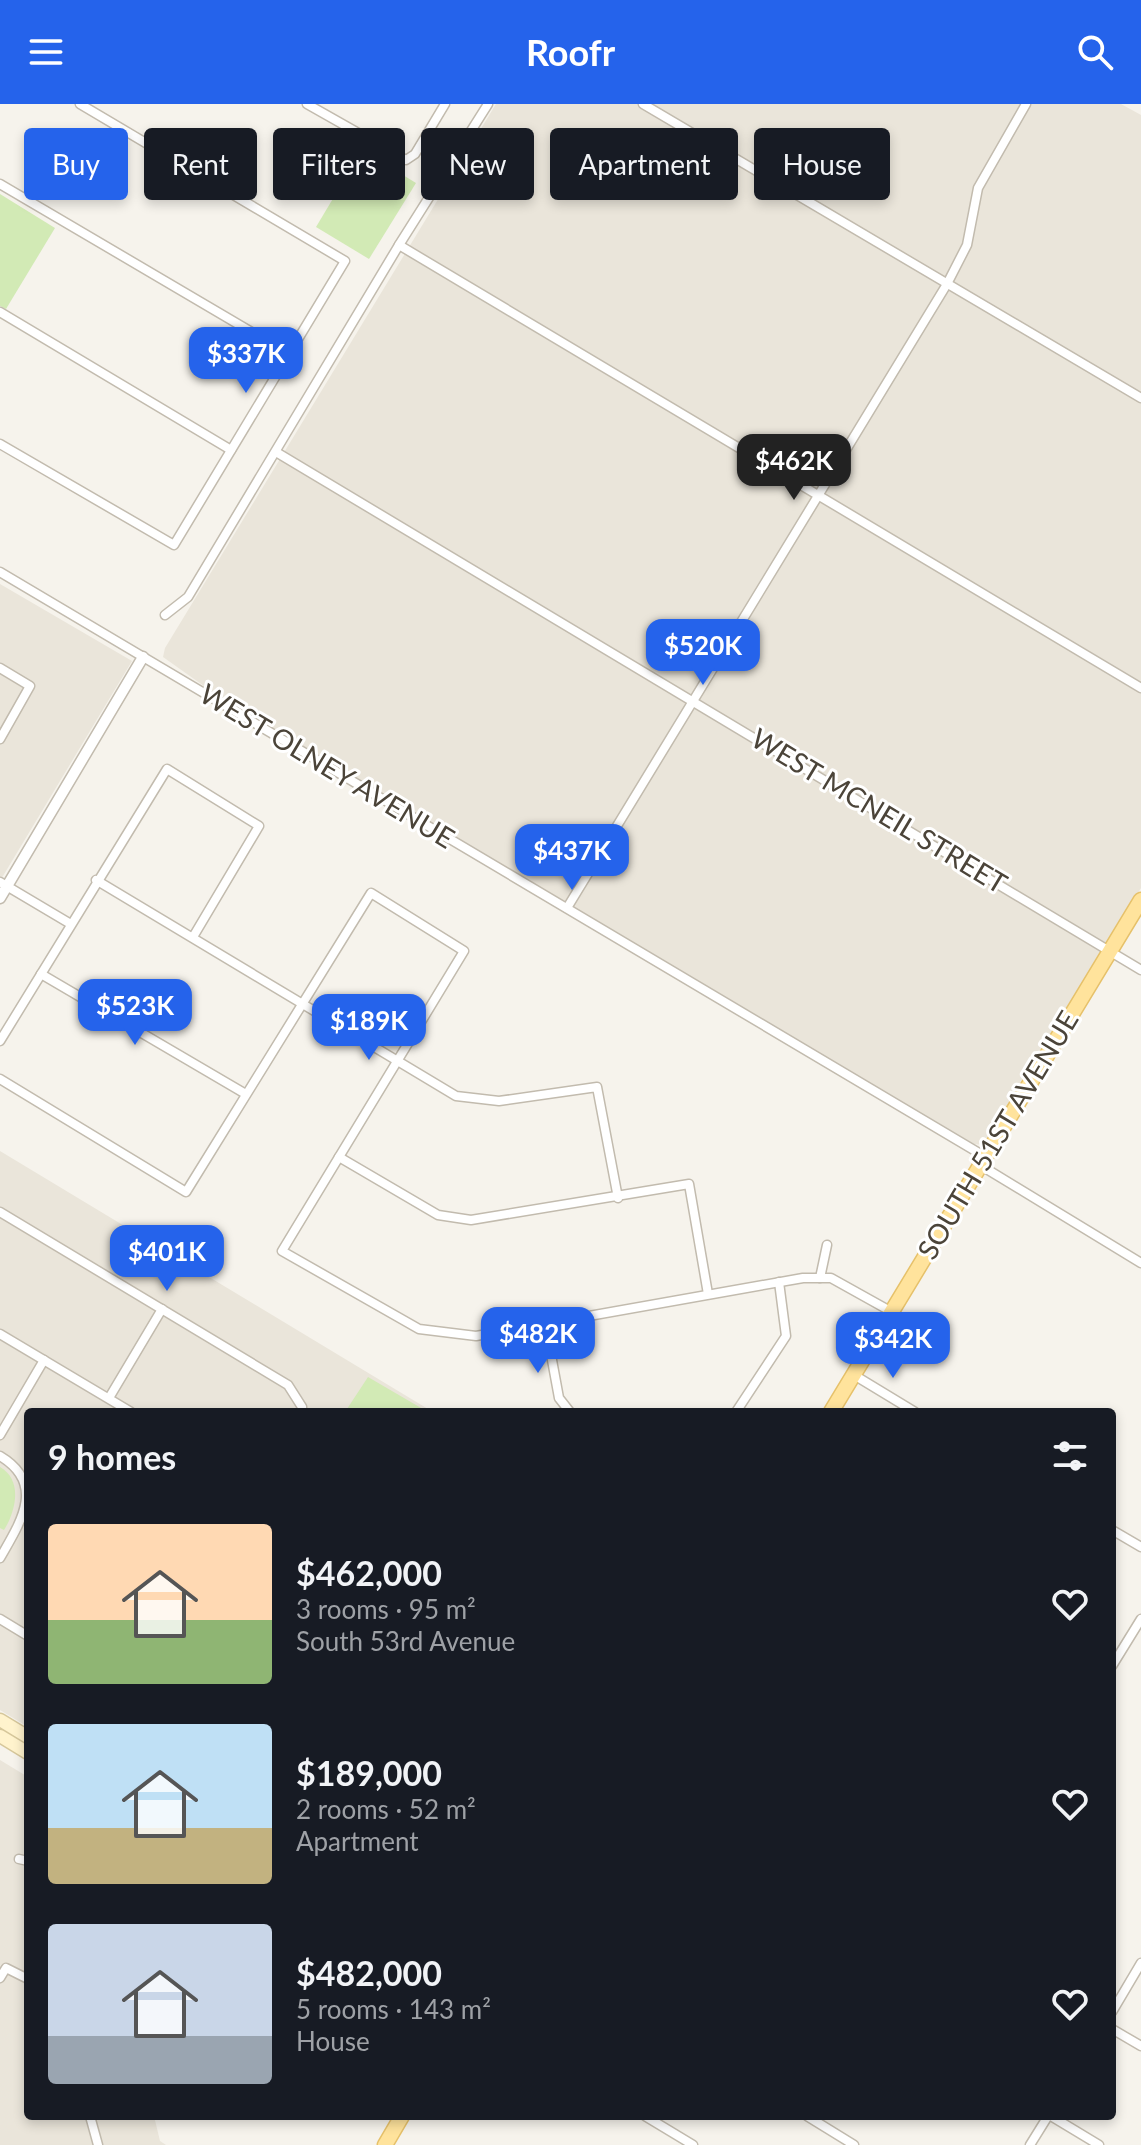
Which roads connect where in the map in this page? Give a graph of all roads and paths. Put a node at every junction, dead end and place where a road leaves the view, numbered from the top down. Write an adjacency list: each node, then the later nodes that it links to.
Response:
1 (80, 104): 8 (street)
2 (102, 104): 8 (street)
3 (307, 104): 4 (street)
4 (445, 104)
5 (488, 104): 10 (street)
6 (643, 104): 11 (street)
7 (1026, 104): 11 (street)
8 (96, 114): 13 (street)
9 (0, 184): 13 (street)
10 (399, 245): 17 (street); 18 (street)
11 (947, 284): 14 (street); 18 (street)
12 (0, 312): 16 (street)
13 (289, 354): 16 (street)
14 (1141, 398)
15 (0, 444): 16 (street)
16 (231, 450)
17 (276, 452): 20 (street); 24 (street, WEST MCNEIL STREET)
18 (817, 494): 23 (street); 24 (street)
19 (0, 572): 21 (street, WEST OLNEY AVENUE)
20 (165, 615)
21 (143, 657): 27 (street); 30 (street, WEST OLNEY AVENUE)
22 (0, 668): 25 (street)
23 (1141, 688)
24 (692, 699): 30 (street); 33 (street, WEST MCNEIL STREET)
25 (0, 739)
26 (96, 880): 31 (street); 32 (street); 32 (street)
27 (3, 884): 28 (street); 31 (street)
28 (0, 898)
29 (1141, 900): 33 (main road, SOUTH 51ST AVENUE)
30 (567, 908): 42 (street, WEST OLNEY AVENUE)
31 (69, 923): 35 (street)
32 (193, 937): 36 (street)
33 (1110, 951): 34 (street, WEST MCNEIL STREET); 42 (main road, SOUTH 51ST AVENUE)
34 (1141, 970)
35 (41, 974): 37 (street); 40 (street)
36 (301, 1003): 38 (street); 38 (street); 40 (street)
37 (0, 1041)
38 (397, 1061): 41 (street); 43 (street)
39 (0, 1079): 40 (street)
40 (244, 1093)
41 (339, 1157): 43 (street); 52 (street)
42 (982, 1160): 46 (street, WEST OLNEY AVENUE); 51 (main road, SOUTH 51ST AVENUE)
43 (618, 1198): 49 (street)
44 (0, 1212): 50 (street)
45 (827, 1245): 47 (street)
46 (1141, 1263)
47 (820, 1278): 48 (street); 51 (street)
48 (779, 1282): 49 (street); 60 (street)
49 (708, 1294): 52 (street)
50 (162, 1309): 56 (street); 57 (street)
51 (892, 1312): 55 (main road, SOUTH 51ST AVENUE)
52 (545, 1322): 59 (street)
53 (0, 1334): 54 (street)
54 (44, 1360): 56 (street); 63 (street)
55 (854, 1375): 61 (main road, SOUTH 51ST AVENUE); 62 (street)
56 (109, 1398): 58 (street)
57 (302, 1407)
58 (125, 1408)
59 (567, 1408)
60 (739, 1408)
61 (833, 1408)
62 (908, 1408)
63 (0, 1435)
64 (0, 1456): 65 (street)
65 (24, 1487)
66 (24, 1516): 69 (street)
67 (1116, 1532): 68 (street)
68 (1141, 1547)
69 (0, 1558)
70 (0, 1619): 72 (street)
71 (1141, 1619): 73 (street)
72 (24, 1634)
73 (1116, 1660)
74 (0, 1720): 75 (main road)
75 (24, 1735)
76 (0, 1736): 77 (main road)
77 (24, 1751)
78 (1141, 1963): 81 (street)
79 (24, 1977): 80 (street)
80 (0, 1978)
81 (1116, 2005)
82 (1116, 2031): 83 (street)
83 (1141, 2046)
84 (91, 2120): 90 (street)
85 (400, 2120): 91 (main road)
86 (652, 2120): 92 (street)
87 (813, 2120): 93 (street)
88 (1046, 2120): 94 (street)
89 (1056, 2120): 95 (street)
90 (98, 2145)
91 (385, 2145)
92 (693, 2145)
93 (854, 2145)
94 (1030, 2145)
95 (1099, 2145)

